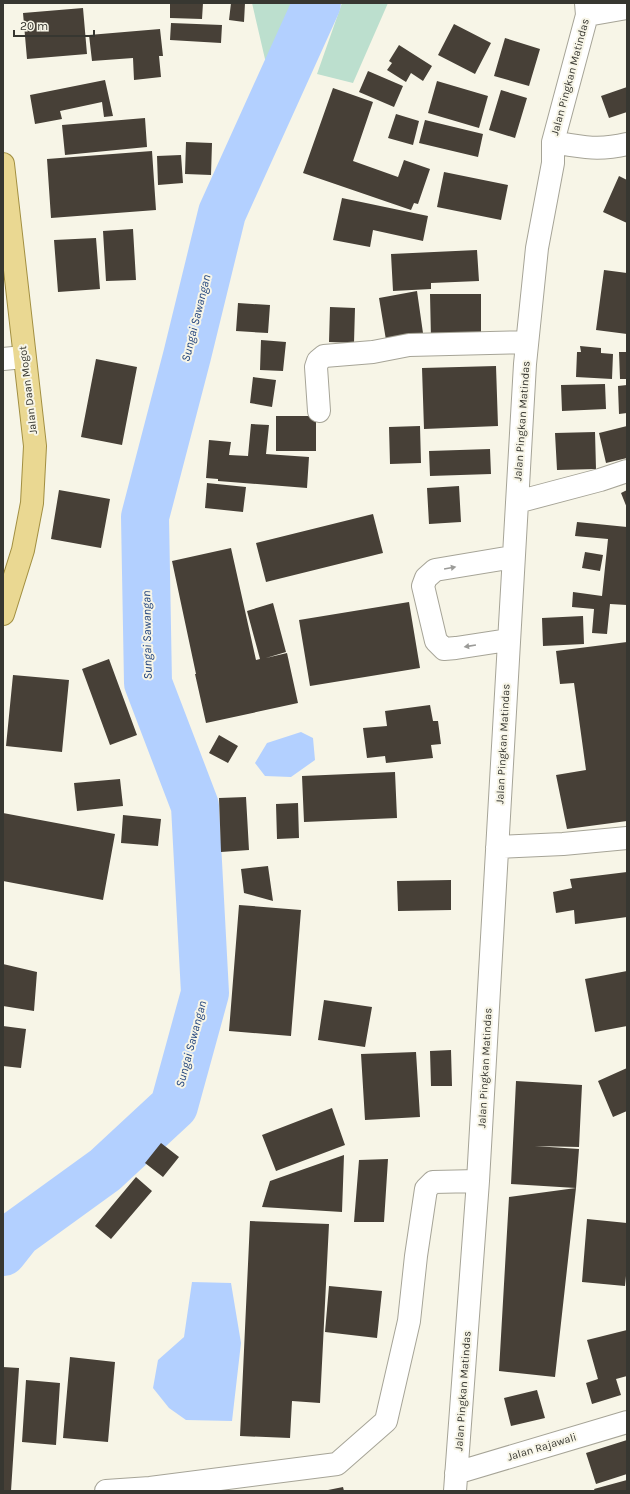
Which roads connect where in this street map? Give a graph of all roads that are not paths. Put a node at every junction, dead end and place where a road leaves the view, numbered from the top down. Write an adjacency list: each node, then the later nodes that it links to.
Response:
1 (627, 8): 2 (street)
2 (586, 9): 3 (street, Jalan Pingkan Matindas)
3 (553, 142): 4 (street); 6 (street, Jalan Pingkan Matindas)
4 (627, 144)
5 (3, 164): 7 (main road, Jalan Daan Mogot)
6 (527, 342): 9 (street); 11 (street, Jalan Pingkan Matindas)
7 (24, 357): 8 (street); 13 (main road, Jalan Daan Mogot)
8 (3, 359)
9 (319, 411)
10 (627, 472): 11 (street)
11 (517, 502): 12 (street, Jalan Pingkan Matindas)
12 (514, 557): 14 (street, Jalan Pingkan Matindas); 14 (street, one-way to 12)
13 (3, 614)
14 (508, 640): 16 (street, Jalan Pingkan Matindas)
15 (627, 838): 16 (street)
16 (497, 848): 17 (street, Jalan Pingkan Matindas)
17 (478, 1181): 19 (street, Jalan Pingkan Matindas); 20 (street)
18 (627, 1422): 19 (street, Jalan Rajawali)
19 (456, 1482)
20 (106, 1491)

